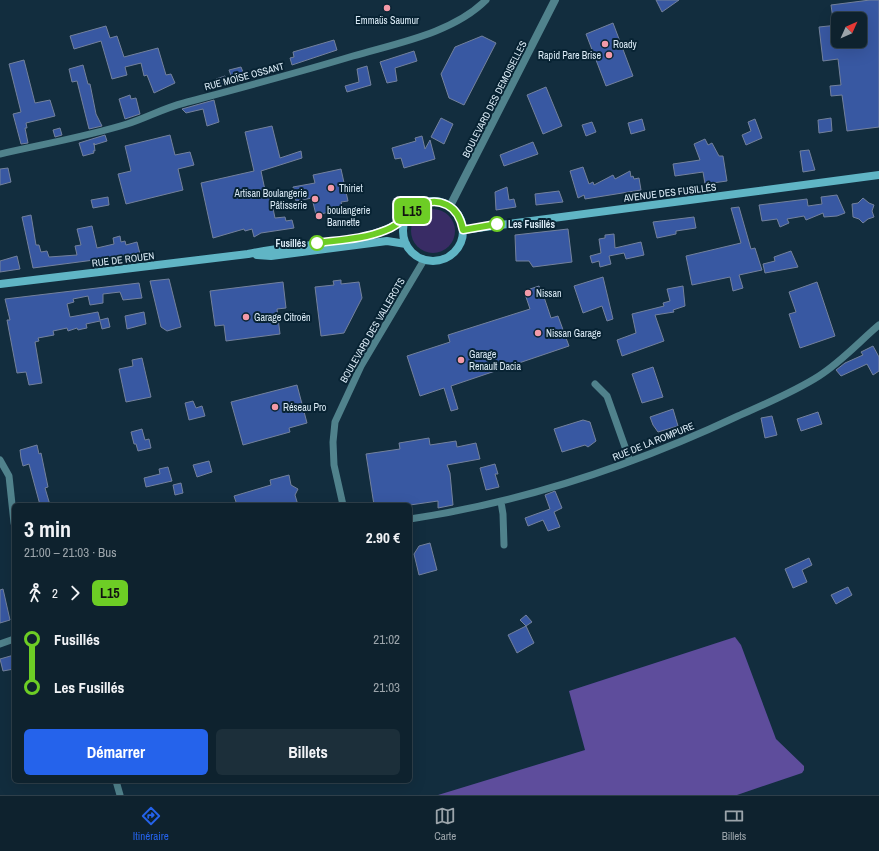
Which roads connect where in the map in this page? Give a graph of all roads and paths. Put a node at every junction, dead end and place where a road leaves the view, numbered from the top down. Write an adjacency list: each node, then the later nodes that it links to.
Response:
1 (486, 0): 3 (street, RUE MOÏSE OSSANT)
2 (555, 0): 5 (street, BOULEVARD DES DEMOISELLES)
3 (0, 154)
4 (879, 175): 7 (main road, AVENUE DES FUSILLÉS)
5 (450, 206): 6 (main road); 7 (main road)
6 (406, 219): 8 (main road); 9 (main road, RUE DE ROUEN)
7 (463, 230): 10 (main road)
8 (406, 244): 9 (main road, RUE DE ROUEN); 10 (main road)
9 (248, 254): 11 (main road, RUE DE ROUEN)
10 (424, 260): 17 (street, BOULEVARD DES VALLEROTS)
11 (0, 284)
12 (879, 325): 15 (street, RUE DE LA ROMPURE)
13 (595, 384): 15 (street)
14 (0, 460): 18 (street)
15 (630, 461): 16 (street, RUE DE LA ROMPURE)
16 (501, 502): 19 (street, RUE DE LA ROMPURE); 20 (street)
17 (343, 503)
18 (12, 504)
19 (412, 519)
20 (504, 545)
21 (12, 640): 22 (street)
22 (0, 644)
23 (117, 783): 24 (street)
24 (120, 795)

